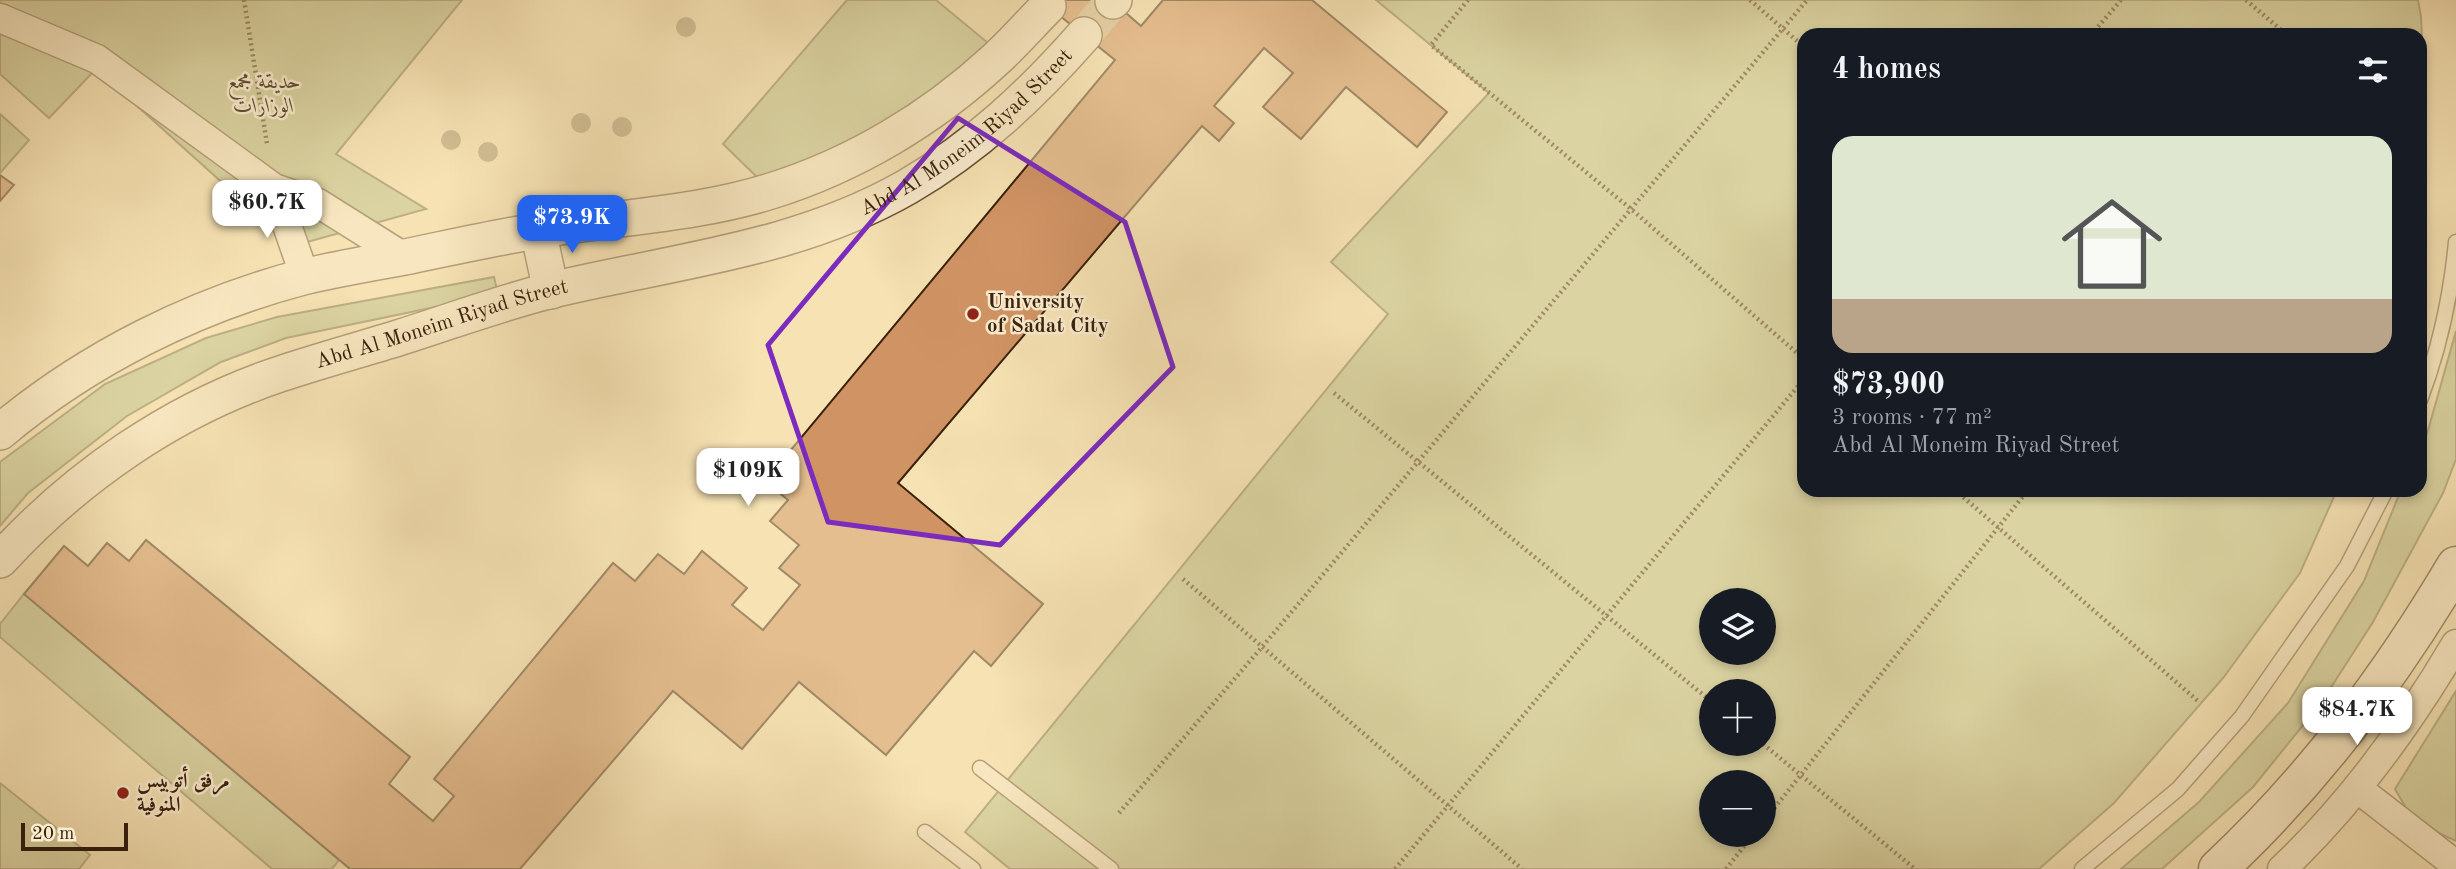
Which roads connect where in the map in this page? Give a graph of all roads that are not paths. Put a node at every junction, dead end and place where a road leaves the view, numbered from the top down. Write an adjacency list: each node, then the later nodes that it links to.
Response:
1 (1048, 6): 5 (street, Abd Al Moneim Riyad Street)
2 (0, 18): 4 (street)
3 (1084, 35): 9 (street, Abd Al Moneim Riyad Street)
4 (274, 188): 7 (street); 8 (street)
5 (538, 230): 7 (street, Abd Al Moneim Riyad Street); 9 (street)
6 (2456, 242): 10 (lane)
7 (404, 257): 8 (street, Abd Al Moneim Riyad Street)
8 (305, 277): 11 (street, Abd Al Moneim Riyad Street)
9 (551, 291): 13 (street, Abd Al Moneim Riyad Street)
10 (2427, 381)
11 (0, 432)
12 (2382, 497): 22 (lane)
13 (0, 560)
14 (2456, 566): 23 (main road)
15 (2456, 644): 17 (street)
16 (980, 768): 21 (lane)
17 (2357, 788): 19 (street); 24 (street)
18 (925, 832): 20 (lane)
19 (2456, 865)
20 (973, 869)
21 (1111, 869)
22 (2082, 869)
23 (2218, 869)
24 (2281, 869)

